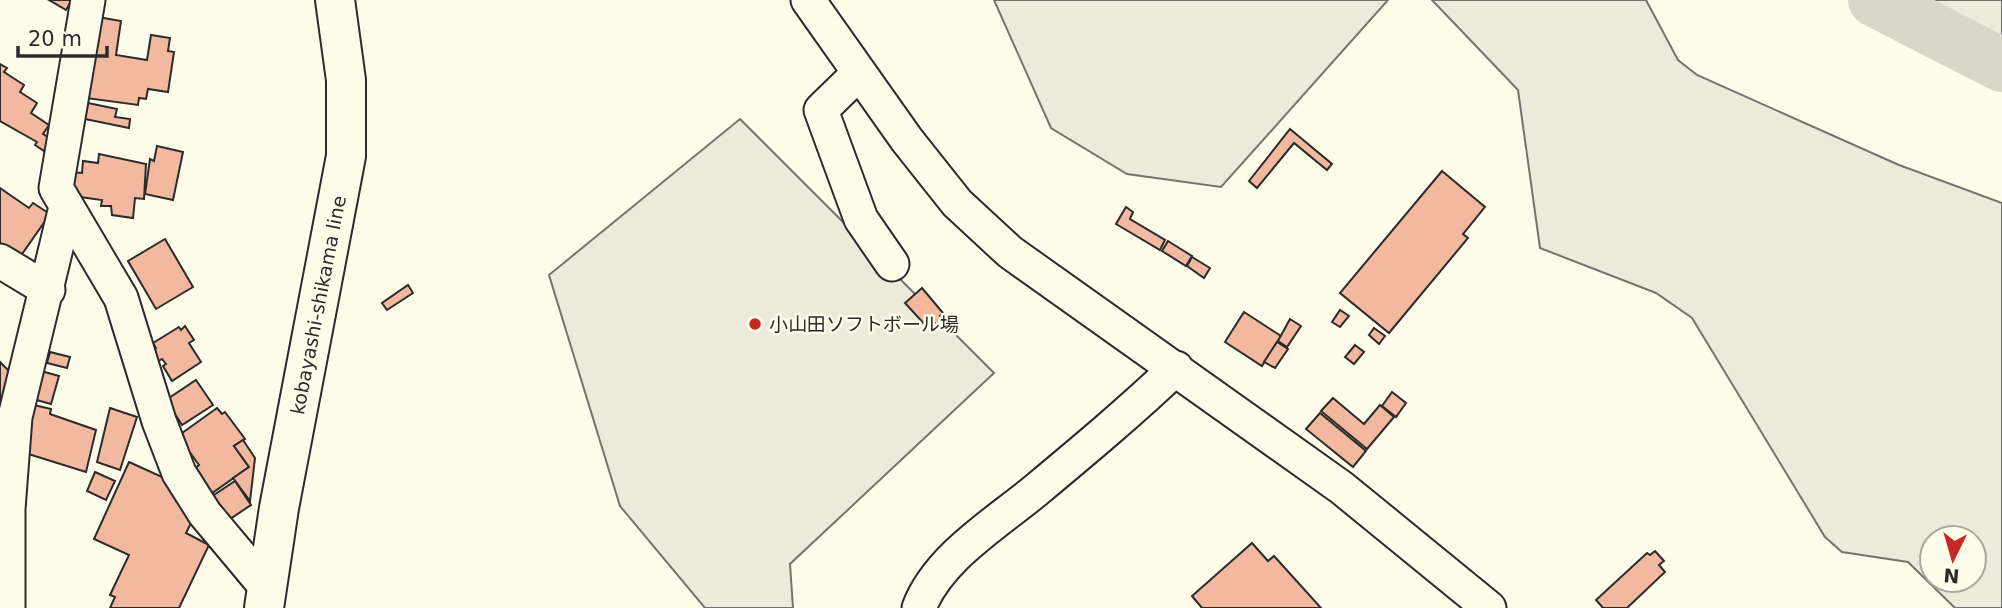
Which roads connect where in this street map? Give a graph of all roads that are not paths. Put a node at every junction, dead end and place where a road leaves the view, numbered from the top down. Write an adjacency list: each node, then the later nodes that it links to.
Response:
1 (88, 0): 5 (street)
2 (335, 0): 10 (main road, kobayashi-shikama line)
3 (808, 0): 4 (street)
4 (859, 73): 7 (street); 9 (street)
5 (66, 207): 8 (street); 10 (street)
6 (0, 261): 8 (street)
7 (892, 264)
8 (48, 290): 11 (street)
9 (1176, 368): 12 (street); 13 (street)
10 (265, 598)
11 (8, 608)
12 (919, 608)
13 (1489, 608)

